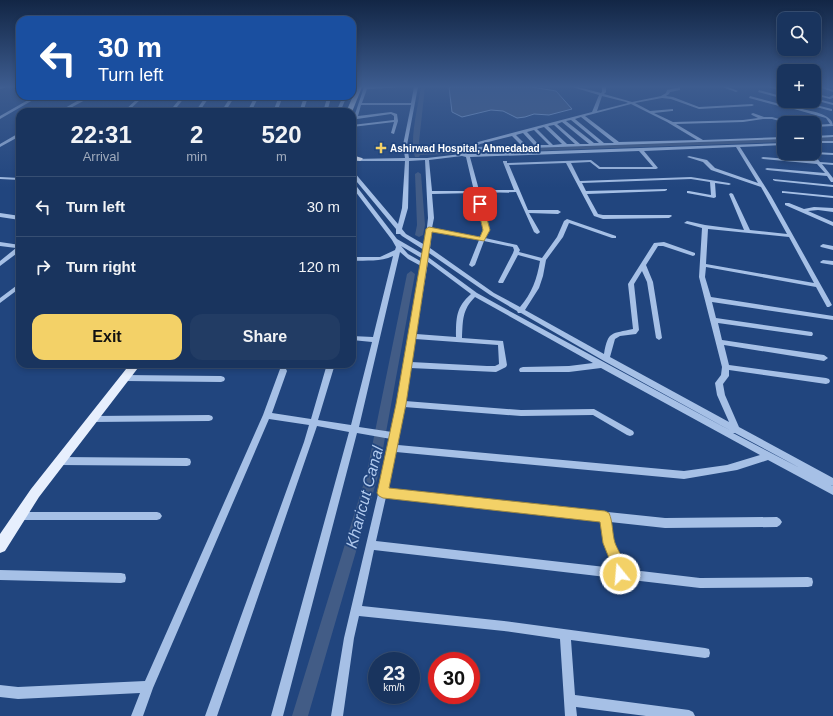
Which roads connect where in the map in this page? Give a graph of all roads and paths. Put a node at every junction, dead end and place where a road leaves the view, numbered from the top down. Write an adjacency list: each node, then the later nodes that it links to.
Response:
1 (410, 120): 48 (street)
2 (574, 120): 30 (street)
3 (588, 120): 27 (street)
4 (666, 120): 9 (street)
5 (747, 120): 9 (street)
6 (396, 121): 11 (street); 16 (street)
7 (562, 121): 8 (street); 29 (street)
8 (554, 123): 12 (street); 35 (street)
9 (672, 123): 24 (street)
10 (833, 125): 13 (street)
11 (356, 126)
12 (544, 126): 14 (street); 34 (street)
13 (821, 126)
14 (534, 128): 15 (street); 33 (street)
15 (524, 131): 17 (street); 37 (street)
16 (393, 133)
17 (513, 134): 36 (street); 39 (street)
18 (16, 136): 23 (street)
19 (833, 136): 20 (street)
20 (821, 137)
21 (777, 138): 24 (street)
22 (0, 139): 23 (street)
23 (9, 140): 32 (street)
24 (702, 141): 27 (street)
25 (821, 142): 26 (street)
26 (833, 142)
27 (618, 144): 30 (street)
28 (777, 144): 31 (street)
29 (593, 145): 30 (street); 35 (street)
30 (604, 145)
31 (737, 145): 38 (street); 68 (street)
32 (0, 146)
33 (552, 146): 34 (street); 37 (street)
34 (566, 146): 35 (street)
35 (580, 146)
36 (526, 147): 37 (street); 39 (street)
37 (538, 147)
38 (640, 149): 41 (street); 54 (street)
39 (467, 150): 43 (street)
40 (821, 153): 42 (street)
41 (502, 154): 44 (street); 56 (street)
42 (833, 154)
43 (462, 155): 44 (street); 46 (street)
44 (468, 156): 72 (street)
45 (689, 157): 68 (street)
46 (427, 158): 48 (street); 76 (street)
47 (763, 158): 55 (street)
48 (407, 159): 52 (street); 92 (street)
49 (356, 160): 52 (street)
50 (356, 160): 51 (main road)
51 (360, 160): 52 (street)
52 (368, 160)
53 (817, 160): 55 (street)
54 (568, 162): 56 (street); 66 (street)
55 (819, 163): 57 (street); 59 (street)
56 (506, 164): 73 (street)
57 (833, 164)
58 (766, 169): 59 (street)
59 (829, 174): 65 (street)
60 (0, 178): 62 (street)
61 (356, 178): 92 (street)
62 (16, 179)
63 (776, 180): 69 (street)
64 (712, 181): 66 (street); 67 (street); 74 (street)
65 (833, 181)
66 (579, 182): 77 (street)
67 (729, 184)
68 (763, 186): 95 (street)
69 (833, 186)
70 (356, 190): 99 (street)
71 (665, 190): 77 (street)
72 (477, 191): 73 (street); 76 (street); 97 (street)
73 (517, 191): 82 (street)
74 (689, 192)
75 (784, 192): 79 (street)
76 (429, 193): 91 (street)
77 (584, 193): 86 (street)
78 (731, 194): 94 (street)
79 (833, 197)
80 (787, 204): 83 (street)
81 (833, 210): 83 (street)
82 (526, 211): 84 (street); 93 (street)
83 (804, 211): 89 (street)
84 (558, 212)
85 (0, 215): 87 (street)
86 (669, 216)
87 (16, 217)
88 (687, 223): 90 (street)
89 (833, 224)
90 (705, 227): 94 (street); 114 (street)
91 (429, 229): 97 (street); 106 (street)
92 (399, 230): 99 (street); 106 (street)
93 (537, 232)
94 (748, 232): 95 (street)
95 (791, 236): 116 (street)
96 (614, 237): 108 (street)
97 (482, 240): 104 (street); 112 (street)
98 (0, 244): 101 (street)
99 (397, 246): 106 (street); 107 (street); 130 (street)
100 (823, 246): 102 (street)
101 (16, 247)
102 (833, 248)
103 (16, 251): 111 (street)
104 (516, 253): 108 (street); 115 (street)
105 (693, 254): 113 (street)
106 (425, 257): 118 (street); 122 (street); 126 (street)
107 (356, 259)
108 (543, 260): 122 (street)
109 (823, 262): 110 (street)
110 (833, 263)
111 (0, 264)
112 (472, 265)
113 (643, 265): 128 (street); 133 (street)
114 (703, 265): 116 (street); 119 (street)
115 (501, 282)
116 (819, 286): 121 (street)
117 (16, 287): 120 (street)
118 (475, 294): 129 (street); 133 (street)
119 (707, 299): 123 (street); 124 (street)
120 (0, 301)
121 (829, 305)
122 (520, 311): 133 (street)
123 (833, 318)
124 (713, 320): 125 (street); 131 (street)
125 (810, 334)
126 (412, 336): 129 (street); 134 (street)
127 (356, 338): 130 (street)
128 (659, 338)
129 (459, 339): 134 (street)
130 (376, 340): 150 (street)
131 (719, 342): 132 (street); 135 (street)
132 (824, 358)
133 (604, 362): 139 (street); 149 (street); 154 (street)
134 (408, 365): 144 (street)
135 (726, 367): 143 (street); 149 (street)
136 (128, 368): 164 (main road)
137 (133, 368): 141 (main road)
138 (330, 368): 148 (street)
139 (523, 370)
140 (283, 371): 145 (street)
141 (125, 378): 142 (street); 147 (main road)
142 (221, 379)
143 (826, 381)
144 (401, 404): 151 (street); 152 (street)
145 (267, 415): 148 (street); 174 (street)
146 (209, 418): 147 (street)
147 (93, 419): 155 (main road)
148 (314, 422): 150 (street); 178 (street)
149 (736, 430): 157 (street)
150 (358, 431): 152 (street); 179 (street)
151 (630, 433)
152 (391, 436): 153 (street)
153 (393, 448): 154 (street); 159 (street)
154 (768, 456): 158 (street)
155 (60, 461): 156 (street); 160 (main road)
156 (187, 462)
157 (833, 482)
158 (833, 491)
159 (383, 493): 162 (street); 165 (street)
160 (20, 516): 161 (street); 166 (main road)
161 (157, 516)
162 (605, 517): 163 (street); 167 (street)
163 (777, 522)
164 (0, 535)
165 (370, 545): 167 (street); 171 (street)
166 (0, 546)
167 (620, 574): 170 (street)
168 (0, 575): 169 (street)
169 (121, 578)
170 (808, 582)
171 (355, 610): 172 (street); 180 (street)
172 (565, 635): 173 (street); 176 (street)
173 (705, 653)
174 (148, 687): 175 (street); 177 (street)
175 (0, 690)
176 (570, 700): 181 (street); 182 (street)
177 (137, 716)
178 (211, 716)
179 (277, 716)
180 (336, 716)
181 (572, 716)
182 (690, 716)

